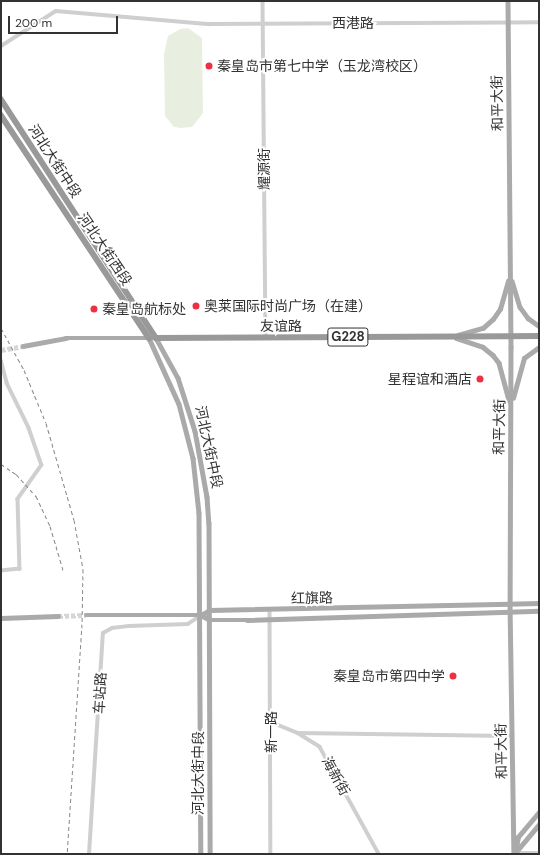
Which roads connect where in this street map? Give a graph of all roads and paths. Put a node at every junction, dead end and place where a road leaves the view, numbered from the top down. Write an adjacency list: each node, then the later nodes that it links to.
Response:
1 (263, 1): 5 (street, 耀源街)
2 (508, 1): 3 (main road, 和平大街)
3 (508, 21): 4 (street, 西港路); 5 (street, 西港路); 9 (main road, 和平大街)
4 (539, 22)
5 (263, 23): 6 (street, 西港路); 16 (street, 耀源街)
6 (1, 46)
7 (1, 99): 15 (highway, 河北大街中段)
8 (1, 115): 14 (highway, 河北大街西段)
9 (510, 276): 10 (main road); 11 (main road); 12 (main road, 和平大街)
10 (539, 326)
11 (452, 336): 12 (highway, 友谊路 / G228); 16 (highway, 友谊路 / G228); 20 (main road)
12 (510, 336): 13 (highway, 友谊路 / G228); 20 (main road, 和平大街)
13 (539, 336)
14 (149, 338): 15 (main road, 友谊路); 17 (main road, 友谊路); 29 (main road)
15 (156, 338): 16 (highway, 友谊路 / G228); 24 (main road, 河北大街中段)
16 (266, 338)
17 (23, 346)
18 (539, 347): 20 (main road)
19 (1, 360): 21 (street)
20 (510, 407): 23 (main road, 和平大街)
21 (1, 571)
22 (539, 603): 23 (main road, 红旗路)
23 (510, 604): 25 (main road, 红旗路); 27 (main road, 和平大街)
24 (210, 610): 25 (main road, 红旗路); 29 (main road, 红旗路); 32 (main road, 河北大街中段)
25 (270, 610): 33 (street, 新一路)
26 (539, 611): 27 (main road)
27 (510, 612): 33 (main road); 36 (main road, 和平大街)
28 (86, 615): 29 (main road, 红旗路)
29 (201, 615): 32 (main road); 40 (street, 车站路); 41 (main road)
30 (58, 616): 31 (main road)
31 (1, 618)
32 (210, 620): 33 (main road); 42 (main road, 河北大街中段)
33 (270, 620): 34 (street, 新一路)
34 (270, 722): 35 (street, 海新街); 43 (street, 新一路)
35 (298, 733): 36 (street); 44 (street, 海新街)
36 (511, 736): 45 (main road, 和平大街)
37 (539, 812): 45 (main road)
38 (539, 824): 45 (main road)
39 (539, 853): 45 (street)
40 (89, 854)
41 (201, 854)
42 (210, 854)
43 (271, 854)
44 (379, 854)
45 (514, 854)

